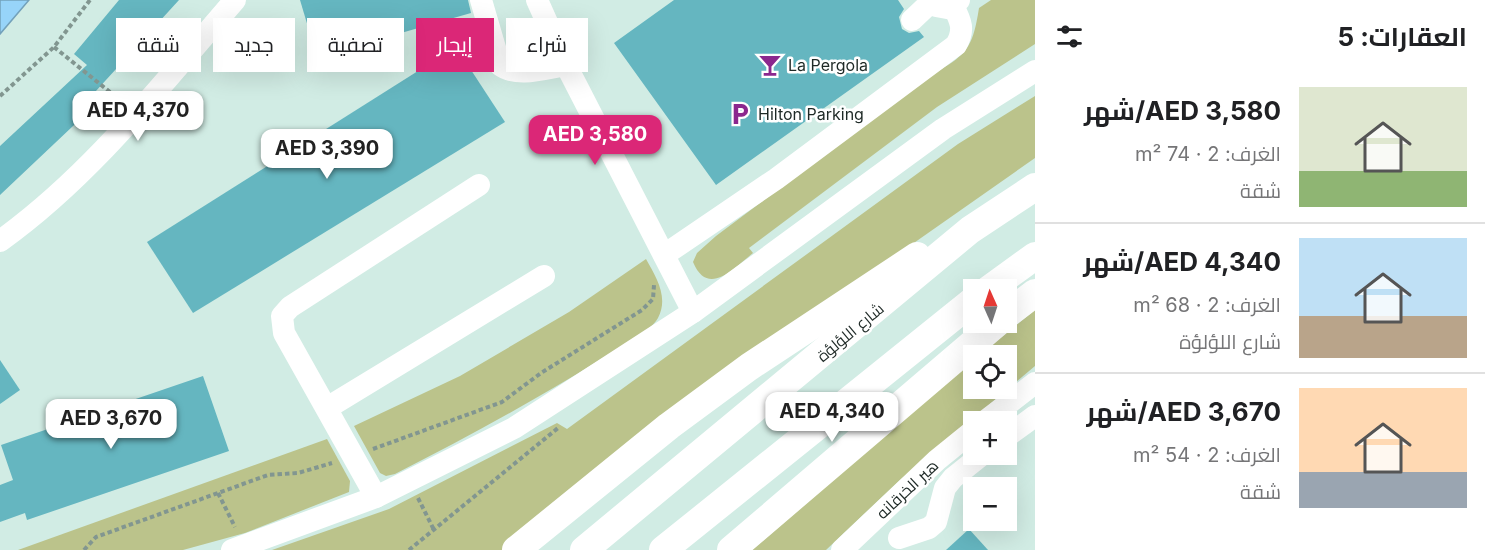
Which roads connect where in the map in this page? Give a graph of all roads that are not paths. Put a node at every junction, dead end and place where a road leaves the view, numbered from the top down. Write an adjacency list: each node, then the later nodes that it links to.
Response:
1 (235, 0): 13 (street)
2 (481, 0): 7 (street)
3 (537, 0): 5 (street)
4 (943, 2): 6 (street); 14 (street)
5 (545, 18)
6 (912, 20)
7 (506, 68)
8 (1035, 70): 21 (street)
9 (570, 72): 14 (street)
10 (479, 185): 24 (street)
11 (1035, 187): 12 (main road, شارع اللؤلؤة)
12 (970, 230): 34 (main road); 35 (main road, شارع اللؤلؤة)
13 (0, 241)
14 (664, 255): 21 (street)
15 (1035, 256): 17 (main road)
16 (544, 276): 24 (street)
17 (1003, 279)
18 (1035, 293): 19 (main road)
19 (1017, 307)
20 (963, 309): 36 (main road)
21 (693, 312): 30 (street)
22 (985, 333): 37 (main road)
23 (1035, 383): 25 (street)
24 (327, 408): 30 (street)
25 (998, 411)
26 (1035, 416): 27 (street)
27 (1017, 429)
28 (963, 439): 31 (street, هير الخرقانه)
29 (969, 465): 33 (street)
30 (376, 497): 32 (street)
31 (882, 512): 33 (street); 38 (street, هير الخرقانه)
32 (236, 543)
33 (899, 544)
34 (516, 550)
35 (584, 550)
36 (663, 550)
37 (731, 550)
38 (842, 550)

